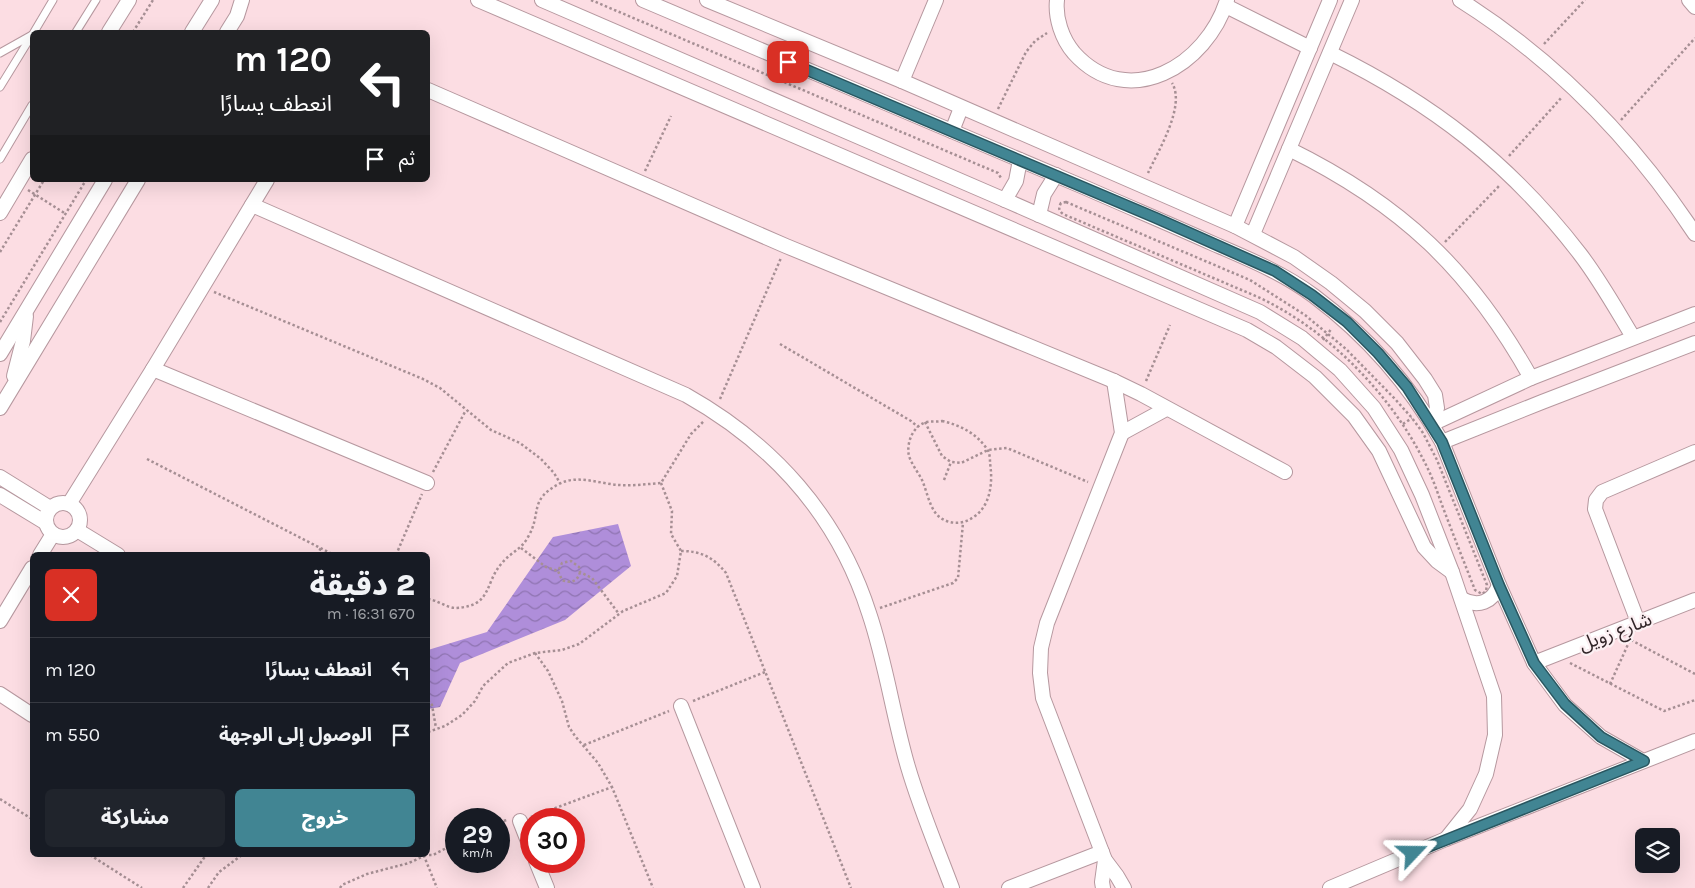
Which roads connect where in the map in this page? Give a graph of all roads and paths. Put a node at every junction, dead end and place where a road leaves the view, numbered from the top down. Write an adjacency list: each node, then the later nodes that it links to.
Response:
1 (53, 0): 21 (lane)
2 (96, 0): 22 (lane)
3 (129, 0): 23 (street)
4 (153, 0): 24 (path)
5 (212, 0): 25 (street)
6 (242, 0): 26 (street)
7 (478, 0): 128 (street)
8 (542, 0): 61 (street)
9 (643, 0): 44 (street)
10 (706, 0): 35 (street)
11 (936, 0): 35 (street)
12 (1057, 0): 20 (street)
13 (1330, 0): 30 (street)
14 (1352, 0): 32 (street)
15 (1460, 0): 33 (street)
16 (1584, 0): 33 (path)
17 (1689, 0): 19 (street)
18 (1226, 3): 30 (street); 34 (street)
19 (1695, 7)
20 (1060, 28): 34 (street); 42 (path)
21 (35, 30)
22 (77, 30)
23 (108, 30)
24 (134, 30)
25 (193, 30)
26 (228, 30)
27 (30, 36): 31 (lane)
28 (1695, 38): 43 (path)
29 (30, 39): 37 (lane)
30 (1310, 48): 68 (street)
31 (0, 53)
32 (1330, 53): 45 (street); 49 (street)
33 (1535, 54): 36 (street)
34 (1165, 74): 58 (path)
35 (902, 81): 40 (street)
36 (1572, 86): 43 (street); 49 (path)
37 (0, 87)
38 (430, 91): 56 (street)
39 (30, 108): 46 (lane)
40 (961, 108): 42 (street); 44 (street)
41 (671, 116): 56 (path)
42 (992, 122): 58 (street)
43 (1614, 128): 70 (street)
44 (952, 131): 47 (street)
45 (1289, 150): 69 (street); 72 (street)
46 (0, 160)
47 (1020, 160): 50 (street); 61 (street)
48 (30, 162): 57 (street)
49 (1505, 170): 72 (path); 80 (street)
50 (1056, 176): 65 (street); 66 (street)
51 (43, 182): 59 (path)
52 (85, 182): 64 (path)
53 (103, 182): 67 (street)
54 (137, 182): 89 (street)
55 (266, 182): 62 (street)
56 (640, 182): 71 (street)
57 (18, 183): 59 (path); 63 (street)
58 (1142, 186): 60 (street)
59 (36, 194): 64 (path); 73 (path)
60 (1164, 195): 66 (street); 68 (street)
61 (1005, 200): 65 (street)
62 (252, 205): 74 (street); 92 (street)
63 (0, 213)
64 (65, 214): 67 (path); 78 (path)
65 (1039, 215): 83 (street)
66 (1156, 218): 77 (street)
67 (79, 223): 75 (street)
68 (1235, 226): 69 (street)
69 (1253, 234): 96 (street)
70 (1695, 234)
71 (786, 246): 87 (street); 92 (path)
72 (1437, 250): 86 (street)
73 (0, 252)
74 (203, 287): 85 (street); 91 (path)
75 (27, 310): 84 (street); 89 (street)
76 (1695, 314): 80 (street)
77 (1340, 317): 83 (path); 96 (street)
78 (0, 322)
79 (1170, 325): 88 (path)
80 (1633, 337): 86 (street)
81 (1695, 343): 99 (street)
82 (780, 344): 97 (path)
83 (1316, 350): 128 (street)
84 (0, 354)
85 (153, 369): 107 (street); 112 (street)
86 (1530, 378): 96 (street)
87 (1114, 381): 88 (street); 98 (street)
88 (1140, 394): 90 (street)
89 (3, 404)
90 (1166, 409): 98 (street); 104 (street)
91 (466, 410): 107 (path); 108 (path)
92 (715, 412): 109 (path); 133 (street)
93 (1412, 418): 95 (path)
94 (925, 422): 97 (path); 100 (path); 103 (path)
95 (1403, 424)
96 (1432, 424): 99 (street)
97 (918, 427): 114 (path)
98 (1122, 434): 110 (street)
99 (1442, 442): 129 (street)
100 (988, 450): 103 (path); 110 (path); 114 (path)
101 (1695, 452): 136 (street)
102 (147, 459): 117 (path)
103 (951, 462): 106 (path)
104 (1285, 472)
105 (0, 477): 113 (street)
106 (944, 480)
107 (427, 483): 124 (path)
108 (560, 483): 109 (path); 118 (path)
109 (661, 483): 119 (path)
110 (1100, 487): 158 (street)
111 (0, 495): 115 (street)
112 (69, 504): 113 (street); 116 (street)
113 (50, 508): 115 (street)
114 (963, 522): 133 (path)
115 (50, 528): 116 (street); 120 (street)
116 (77, 530): 121 (street)
117 (321, 548): 122 (path); 123 (path)
118 (521, 548): 126 (path); 131 (path)
119 (681, 551): 134 (path); 173 (path)
120 (41, 552)
121 (113, 552)
122 (319, 552)
123 (328, 552)
124 (397, 552)
125 (30, 571): 135 (street)
126 (558, 572): 127 (path); 127 (path)
127 (580, 572): 134 (path)
128 (1452, 572): 130 (street)
129 (1499, 585): 130 (street); 139 (street)
130 (1462, 599): 155 (street)
131 (430, 600)
132 (1695, 600): 136 (street, شارع زويل)
133 (869, 611): 174 (street)
134 (619, 614): 137 (path)
135 (0, 621)
136 (1638, 622): 138 (street, شارع زويل)
137 (535, 653): 147 (path); 151 (path)
138 (1554, 655): 139 (street, شارع زويل); 141 (path)
139 (1534, 663): 150 (street)
140 (1695, 674): 141 (path)
141 (1610, 684): 143 (path)
142 (0, 694): 146 (street)
143 (1695, 700)
144 (430, 702): 147 (path)
145 (682, 706): 172 (street)
146 (30, 714)
147 (436, 728): 148 (path)
148 (430, 731)
149 (1695, 741): 150 (street)
150 (1644, 761): 155 (street)
151 (612, 787): 153 (path); 171 (path)
152 (0, 799): 154 (path)
153 (555, 808)
154 (30, 818)
155 (1446, 840): 178 (street)
156 (445, 849): 157 (path)
157 (430, 855)
158 (1103, 856): 175 (street); 176 (street); 177 (street)
159 (93, 857): 165 (path)
160 (205, 857): 166 (path)
161 (239, 857): 167 (path)
162 (422, 857): 168 (path)
163 (424, 857): 169 (path)
164 (541, 873): 170 (street)
165 (142, 888)
166 (183, 888)
167 (208, 888)
168 (340, 888)
169 (437, 888)
170 (547, 888)
171 (653, 888)
172 (753, 888)
173 (851, 888)
174 (952, 888)
175 (1009, 888)
176 (1103, 888)
177 (1124, 888)
178 (1330, 888)

